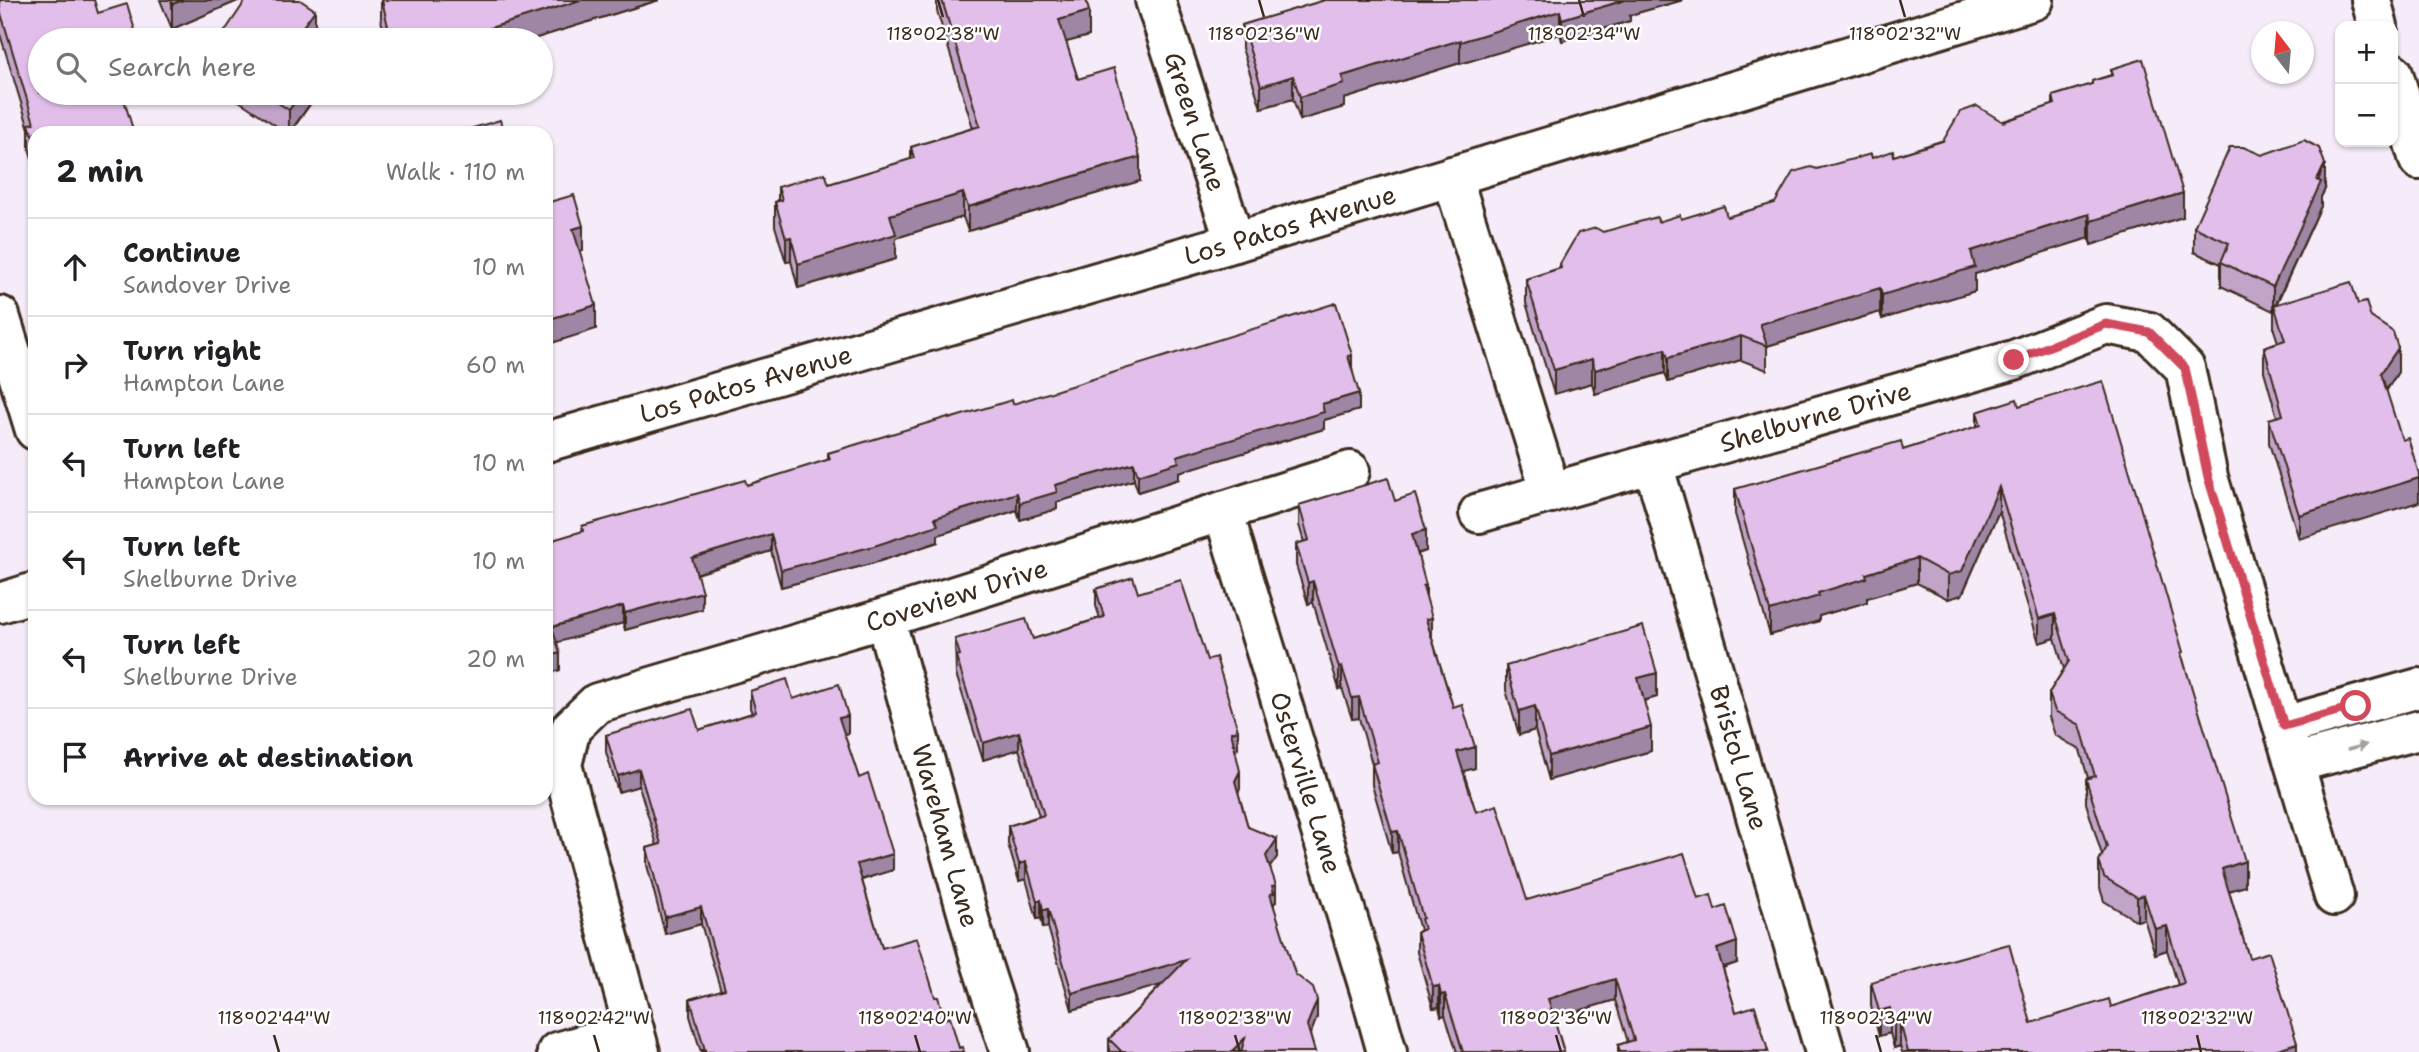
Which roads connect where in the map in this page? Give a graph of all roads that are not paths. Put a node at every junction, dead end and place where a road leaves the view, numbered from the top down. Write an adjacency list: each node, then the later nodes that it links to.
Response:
1 (1155, 0): 8 (street, Green Lane)
2 (2034, 0): 7 (street, Los Patos Avenue)
3 (2371, 0): 4 (street)
4 (2377, 21)
5 (2396, 84): 6 (street)
6 (2419, 160)
7 (1452, 176): 8 (street, Los Patos Avenue); 14 (street)
8 (1235, 242): 11 (street, Los Patos Avenue)
9 (0, 316): 10 (street)
10 (28, 407)
11 (553, 440)
12 (1653, 464): 14 (street, Shelburne Drive); 21 (street, Shelburne Drive); 29 (street, Bristol Lane)
13 (1350, 471): 15 (street, Coveview Drive)
14 (1550, 493): 16 (street, Shelburne Drive)
15 (1223, 511): 19 (street, Coveview Drive); 28 (street, Osterville Lane)
16 (1479, 513)
17 (28, 594): 18 (street)
18 (0, 603)
19 (885, 618): 25 (street, Coveview Drive); 27 (street, Wareham Lane)
20 (2418, 693): 21 (street)
21 (2284, 726): 23 (street)
22 (2419, 730): 23 (street, one-way to 22)
23 (2295, 763): 24 (street)
24 (2334, 895)
25 (637, 1041): 26 (street)
26 (557, 1052)
27 (1010, 1052)
28 (1387, 1052)
29 (1825, 1052)

